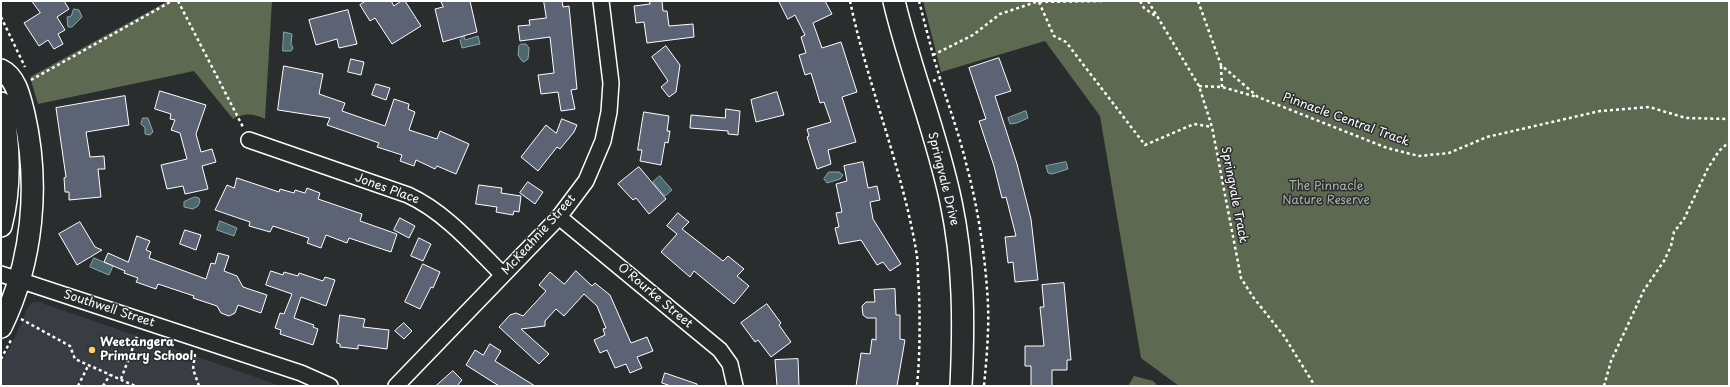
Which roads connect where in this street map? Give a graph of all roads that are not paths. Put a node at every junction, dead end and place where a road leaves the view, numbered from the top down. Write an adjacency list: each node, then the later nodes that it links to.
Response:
1 (601, 1): 6 (street, McKeahnie Street)
2 (894, 1): 14 (street, Springvale Drive)
3 (1, 70): 9 (street)
4 (1, 103): 7 (street)
5 (249, 140): 8 (street, Jones Place)
6 (560, 216): 8 (street, McKeahnie Street); 13 (street, O'Rourke Street)
7 (1, 226)
8 (503, 275): 12 (street, McKeahnie Street)
9 (10, 277): 10 (street); 11 (street, Southwell Street)
10 (1, 327)
11 (330, 386)
12 (396, 386)
13 (735, 386)
14 (961, 386)

